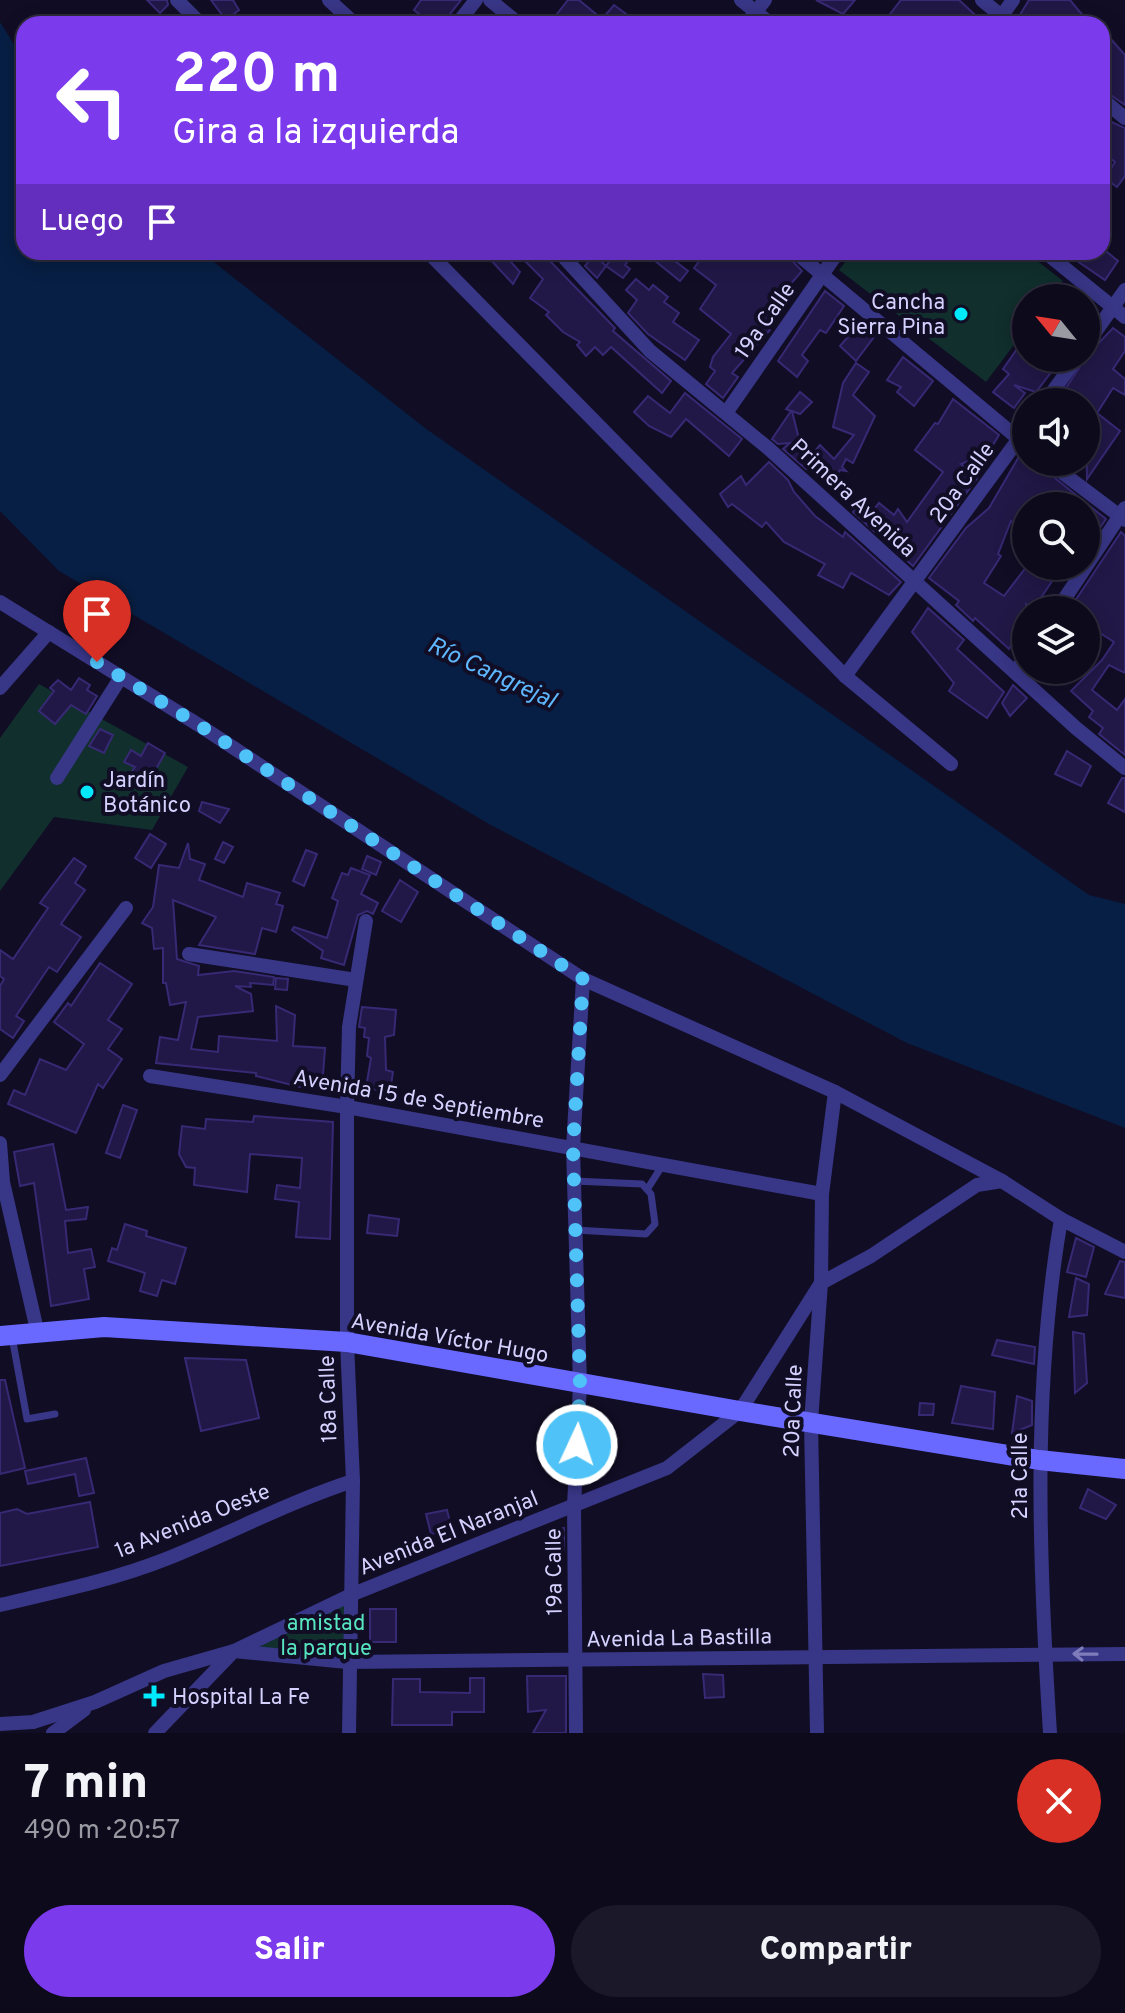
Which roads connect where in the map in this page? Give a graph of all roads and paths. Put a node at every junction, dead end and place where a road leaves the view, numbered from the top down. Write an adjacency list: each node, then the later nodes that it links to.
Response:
1 (177, 0): 8 (street)
2 (329, 0): 9 (street)
3 (476, 0): 10 (street)
4 (490, 0): 11 (street)
5 (741, 0): 7 (street)
6 (982, 0): 12 (street)
7 (761, 6)
8 (193, 16)
9 (346, 16)
10 (463, 16)
11 (509, 16)
12 (998, 16)
13 (436, 260): 32 (street)
14 (566, 260): 22 (street, Primera Avenida)
15 (804, 260): 18 (street)
16 (832, 260): 18 (street, 19a Calle)
17 (1055, 260): 20 (street)
18 (822, 275): 22 (street, 19a Calle); 23 (street)
19 (1125, 290): 20 (street)
20 (1119, 312): 21 (street)
21 (1100, 331)
22 (726, 413): 27 (street, Primera Avenida)
23 (1012, 428)
24 (1012, 454): 27 (street, 20a Calle)
25 (1068, 476): 26 (street)
26 (1123, 515): 28 (street)
27 (915, 583): 31 (street, Primera Avenida); 32 (street, 20a Calle)
28 (1067, 596)
29 (0, 602): 30 (street)
30 (49, 632): 33 (street); 35 (street)
31 (1012, 669)
32 (845, 676): 36 (street)
33 (121, 677): 38 (street); 42 (street)
34 (1029, 684): 37 (street, Primera Avenida)
35 (0, 688)
36 (951, 764)
37 (1125, 768)
38 (57, 778)
39 (126, 908): 44 (street)
40 (366, 921): 43 (street, 18a Calle)
41 (189, 954): 43 (street)
42 (583, 979): 46 (street); 49 (street, 19a Calle)
43 (356, 980): 47 (street, 18a Calle)
44 (0, 1075)
45 (150, 1076): 47 (street, Avenida 15 de Septiembre)
46 (835, 1092): 52 (street); 55 (street, 20a Calle)
47 (347, 1107): 49 (street, Avenida 15 de Septiembre); 62 (street, 18a Calle)
48 (0, 1143): 53 (street)
49 (573, 1148): 50 (street, Avenida 15 de Septiembre); 51 (street, 19a Calle)
50 (664, 1165): 54 (lane); 55 (street, Avenida 15 de Septiembre)
51 (574, 1181): 54 (lane); 57 (street, 19a Calle)
52 (1002, 1181): 56 (street); 59 (street, Avenida El Naranjal)
53 (2, 1182): 60 (street)
54 (648, 1188): 57 (lane)
55 (822, 1194): 59 (street, 20a Calle)
56 (1061, 1219): 58 (street); 67 (street, 21a Calle)
57 (575, 1230): 63 (street, 19a Calle)
58 (1125, 1252)
59 (821, 1283): 64 (street, Avenida El Naranjal); 66 (street, 20a Calle)
60 (37, 1330): 61 (street, Avenida Víctor Hugo); 62 (street, Avenida Víctor Hugo)
61 (6, 1336): 65 (lane)
62 (347, 1342): 63 (street, Avenida Víctor Hugo); 69 (street, 18a Calle)
63 (580, 1384): 64 (street, Avenida Víctor Hugo); 70 (street, 19a Calle)
64 (740, 1411): 66 (street, Avenida Víctor Hugo); 70 (street, Avenida El Naranjal)
65 (55, 1414)
66 (811, 1422): 67 (street, Avenida Víctor Hugo); 76 (street, 20a Calle)
67 (1039, 1460): 68 (street, Avenida Víctor Hugo); 74 (street, 21a Calle)
68 (1125, 1469)
69 (353, 1481): 71 (street, 18a Calle); 72 (street, 1a Avenida Oeste)
70 (574, 1506): 71 (street, Avenida El Naranjal); 77 (street, 19a Calle)
71 (353, 1594): 73 (street, Avenida El Naranjal); 78 (street, 18a Calle)
72 (0, 1605)
73 (234, 1651): 78 (street, Avenida La Bastilla); 79 (street, Avenida El Naranjal); 82 (street)
74 (1045, 1653): 75 (street, Avenida La Bastilla, one-way to 74); 76 (street, Avenida La Bastilla); 86 (street, 21a Calle)
75 (1125, 1654)
76 (817, 1656): 77 (street, Avenida La Bastilla); 85 (street, 20a Calle)
77 (576, 1661): 78 (street, Avenida La Bastilla); 84 (street, 19a Calle)
78 (347, 1662): 83 (street, 18a Calle)
79 (95, 1702): 80 (street, Avenida El Naranjal); 81 (street)
80 (0, 1724)
81 (53, 1733)
82 (155, 1733)
83 (349, 1733)
84 (576, 1733)
85 (817, 1733)
86 (1050, 1733)

